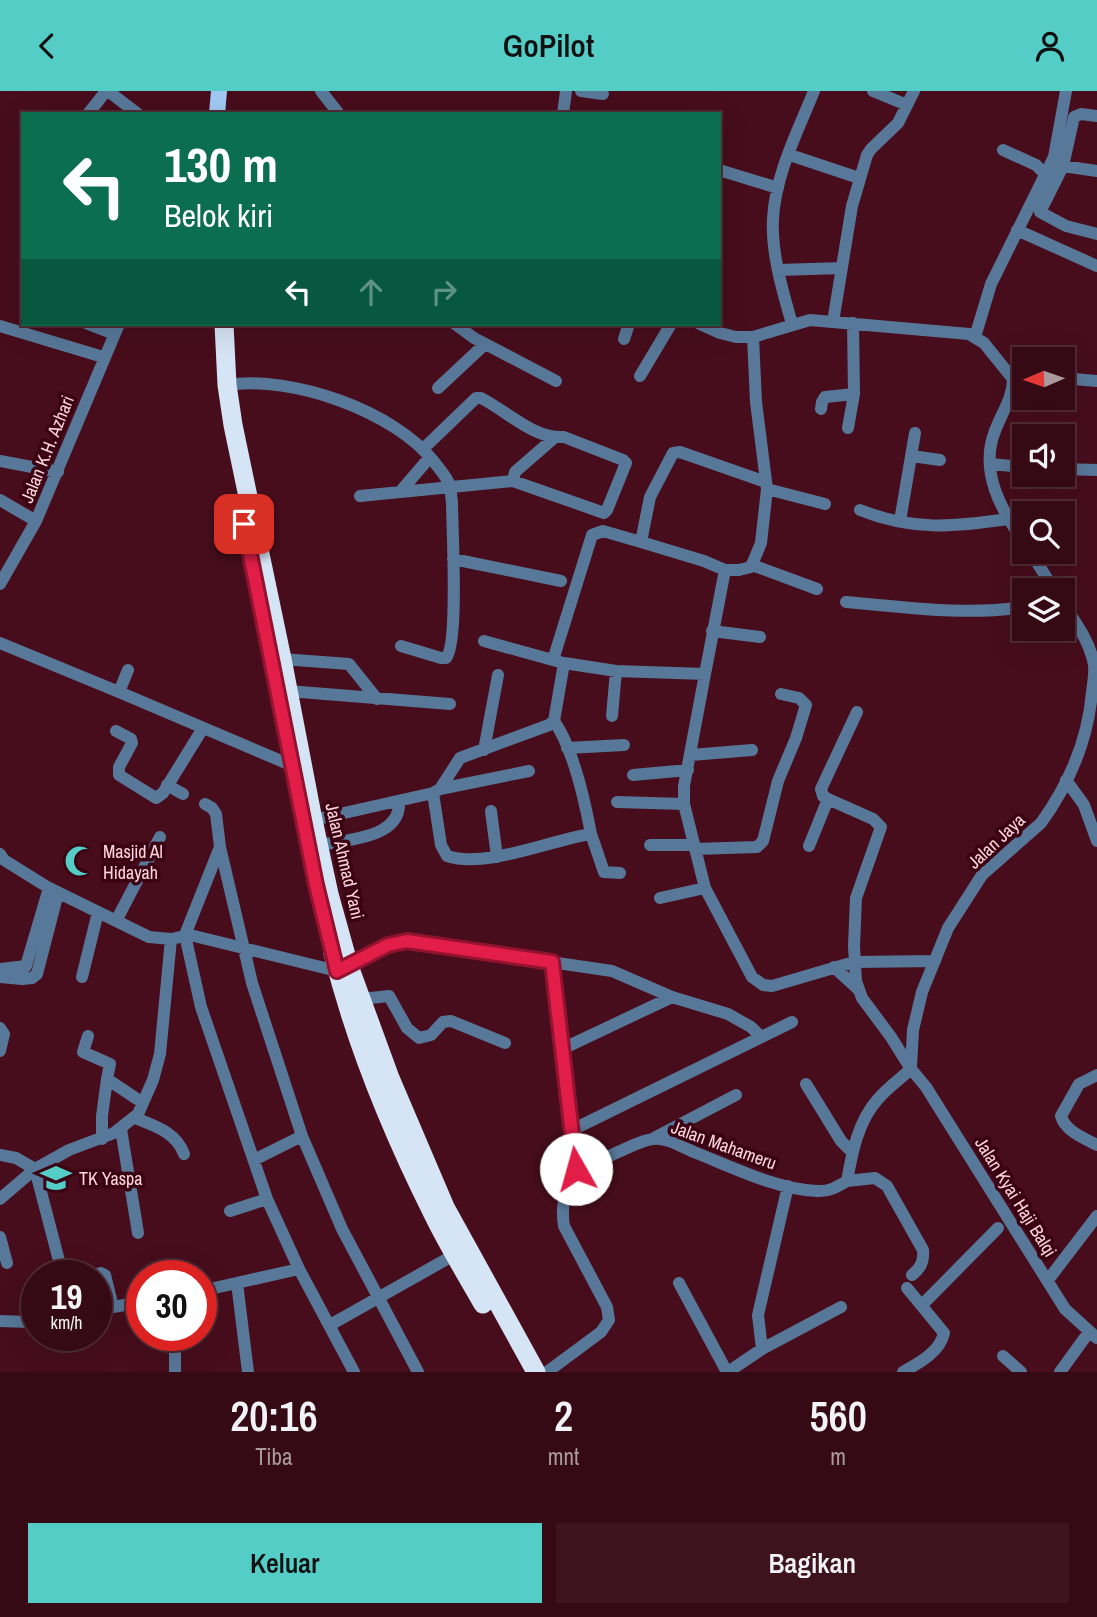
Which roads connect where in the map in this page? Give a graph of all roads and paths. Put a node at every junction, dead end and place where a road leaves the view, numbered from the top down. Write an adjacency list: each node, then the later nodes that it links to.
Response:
1 (107, 91): 12 (street); 13 (street)
2 (219, 91): 14 (main road)
3 (321, 91): 15 (street)
4 (566, 91): 16 (street)
5 (581, 91): 10 (street)
6 (814, 91): 19 (street)
7 (873, 91): 11 (street)
8 (914, 91): 11 (street)
9 (1066, 91): 21 (street)
10 (603, 94)
11 (907, 105): 24 (street)
12 (90, 112)
13 (135, 112)
14 (217, 112)
15 (337, 112)
16 (563, 112)
17 (1097, 116): 20 (street)
18 (1003, 150): 21 (street)
19 (790, 155): 24 (street); 25 (street)
20 (1063, 166): 21 (street); 23 (street); 27 (street)
21 (1047, 169): 26 (street)
22 (721, 171): 25 (street)
23 (1097, 171)
24 (859, 178): 29 (street)
25 (778, 188): 30 (street)
26 (1017, 230): 28 (street); 44 (street)
27 (1097, 234)
28 (1097, 266)
29 (842, 268): 30 (street); 31 (street)
30 (779, 270): 33 (street)
31 (834, 322): 32 (street); 33 (street)
32 (853, 323): 44 (street); 56 (street)
33 (792, 324): 43 (street)
34 (0, 326): 47 (street)
35 (100, 326): 42 (street)
36 (213, 326): 119 (highway, Jalan Ahmad Yani)
37 (224, 326): 53 (highway, Jalan Ahmad Yani)
38 (458, 326): 46 (street)
39 (628, 326): 45 (street)
40 (670, 326): 49 (street)
41 (704, 326): 43 (street)
42 (117, 329): 47 (street, Jalan K.H. Azhari)
43 (753, 337): 72 (street)
44 (975, 337): 48 (street)
45 (624, 339)
46 (485, 344): 51 (street); 54 (street)
47 (103, 357): 69 (street, Jalan K.H. Azhari)
48 (1012, 370)
49 (640, 376)
50 (1075, 379): 52 (street)
51 (556, 381)
52 (1097, 381)
53 (227, 385): 61 (street); 97 (highway, Jalan Ahmad Yani)
54 (438, 388)
55 (1012, 390): 65 (street)
56 (854, 394): 57 (street); 58 (street)
57 (821, 409)
58 (848, 428)
59 (915, 433): 62 (street)
60 (554, 438): 61 (street); 70 (street); 70 (street)
61 (427, 453): 71 (street); 73 (street)
62 (912, 456): 63 (street); 80 (street)
63 (940, 460)
64 (0, 461): 69 (street)
65 (990, 464): 66 (street); 78 (street)
66 (1012, 466)
67 (1075, 469): 68 (street)
68 (1097, 470)
69 (58, 472): 79 (street, Jalan K.H. Azhari)
70 (513, 481): 71 (street)
71 (450, 486): 73 (street); 83 (street)
72 (767, 486): 76 (street); 82 (street); 84 (street)
73 (400, 492): 74 (street)
74 (360, 496)
75 (0, 500): 79 (street)
76 (825, 504)
77 (860, 510): 80 (street)
78 (1008, 519): 80 (street); 81 (street)
79 (36, 521): 87 (street, Jalan K.H. Azhari)
80 (900, 521)
81 (1012, 525)
82 (641, 542): 85 (street); 98 (street)
83 (453, 559): 86 (street); 96 (street)
84 (752, 565): 85 (street); 88 (street)
85 (725, 570): 92 (street)
86 (561, 581)
87 (0, 584)
88 (817, 589)
89 (846, 602): 90 (street)
90 (1012, 608)
91 (1075, 622): 99 (street, Jalan Jaya)
92 (712, 631): 93 (street); 102 (street)
93 (760, 637)
94 (484, 641): 98 (street)
95 (0, 643): 105 (street)
96 (401, 646)
97 (282, 659): 104 (highway, Jalan Ahmad Yani); 107 (street)
98 (558, 661): 101 (street); 111 (street)
99 (1096, 667): 123 (street, Jalan Jaya)
100 (128, 670): 105 (street)
101 (616, 671): 102 (street); 110 (street)
102 (705, 674): 118 (street)
103 (498, 675): 116 (street)
104 (288, 691): 107 (street); 133 (highway, Jalan Ahmad Yani)
105 (119, 692): 112 (street)
106 (781, 694): 141 (street)
107 (377, 699): 108 (street)
108 (450, 704)
109 (857, 712): 127 (street)
110 (612, 716)
111 (554, 721): 115 (street); 116 (street)
112 (202, 728): 119 (street); 124 (street)
113 (116, 731): 124 (street)
114 (624, 745): 115 (street)
115 (567, 748): 134 (street)
116 (484, 750): 125 (street)
117 (752, 751): 118 (street)
118 (691, 755): 120 (street)
119 (293, 766): 158 (highway, Jalan Ahmad Yani)
120 (688, 770): 122 (street); 131 (street)
121 (529, 771): 125 (street)
122 (633, 775)
123 (1066, 780): 136 (street); 153 (street, Jalan Jaya)
124 (167, 785): 126 (street)
125 (437, 791): 128 (street); 143 (street)
126 (183, 794)
127 (828, 799): 139 (street); 155 (street)
128 (399, 801): 133 (street); 137 (street)
129 (617, 802): 131 (street)
130 (205, 804): 140 (street)
131 (684, 804): 141 (street)
132 (491, 811): 143 (street)
133 (313, 820): 137 (highway, Jalan Ahmad Yani)
134 (591, 834): 143 (street); 144 (street)
135 (160, 837): 149 (street)
136 (1097, 841)
137 (318, 845): 158 (highway, Jalan Ahmad Yani)
138 (650, 845): 141 (street)
139 (809, 846)
140 (220, 847): 150 (street); 152 (street)
141 (694, 847): 145 (street)
142 (0, 854): 146 (street)
143 (497, 857)
144 (620, 873)
145 (705, 888): 147 (street); 156 (street)
146 (53, 890): 148 (street); 159 (street)
147 (660, 898)
148 (98, 912): 149 (street); 161 (street)
149 (116, 921): 151 (street)
150 (185, 935): 151 (street); 152 (street); 188 (street)
151 (170, 939): 177 (street)
152 (243, 947): 158 (street); 181 (street)
153 (934, 961): 155 (street); 172 (street, Jalan Jaya)
154 (552, 962): 158 (street); 163 (street); 170 (street)
155 (854, 962): 156 (street); 162 (street)
156 (834, 967): 162 (street)
157 (0, 969): 159 (street)
158 (343, 969): 164 (highway, Jalan Ahmad Yani); 200 (highway, Jalan Ahmad Yani)
159 (24, 972): 160 (street)
160 (0, 977)
161 (82, 977)
162 (859, 990): 172 (street, Jalan Kyai Haji Balqi)
163 (672, 997): 168 (street); 170 (street)
164 (360, 999): 169 (street); 228 (highway, Jalan Ahmad Yani)
165 (792, 1022): 168 (street)
166 (0, 1028): 171 (street)
167 (88, 1036): 174 (street)
168 (760, 1036): 180 (street)
169 (505, 1043)
170 (562, 1049): 180 (street)
171 (0, 1051)
172 (911, 1069): 185 (street); 205 (street, Jalan Kyai Haji Balqi)
173 (1097, 1075): 184 (street)
174 (107, 1079): 177 (street); 183 (street)
175 (806, 1084): 185 (street)
176 (736, 1095): 182 (street)
177 (143, 1103): 178 (street)
178 (135, 1118): 179 (street); 186 (street)
179 (121, 1129): 183 (street); 198 (street)
180 (572, 1130): 190 (street)
181 (302, 1136): 188 (street); 210 (street)
182 (654, 1138): 190 (street, Jalan Mahameru); 192 (street, Jalan Mahameru)
183 (102, 1139): 189 (street)
184 (1097, 1145)
185 (852, 1152): 191 (street)
186 (184, 1154)
187 (0, 1155): 189 (street)
188 (254, 1160): 194 (street)
189 (35, 1169): 193 (street); 201 (street)
190 (577, 1176): 229 (street)
191 (847, 1181): 192 (street, Jalan Mahameru); 204 (street, Jalan Mahameru)
192 (788, 1186): 220 (street)
193 (0, 1199)
194 (267, 1199): 195 (street); 203 (street)
195 (230, 1211)
196 (1097, 1216): 205 (street)
197 (998, 1228): 213 (street)
198 (138, 1233)
199 (0, 1237): 202 (street)
200 (454, 1255): 210 (street); 227 (highway, Jalan Ahmad Yani)
201 (59, 1260)
202 (7, 1263)
203 (299, 1269): 206 (street); 218 (street)
204 (912, 1275)
205 (1048, 1280): 219 (street, Jalan Kyai Haji Balqi)
206 (237, 1283): 208 (street); 224 (street)
207 (679, 1283): 230 (street)
208 (217, 1287)
209 (907, 1288): 213 (street)
210 (378, 1299): 218 (street); 226 (street)
211 (112, 1303): 214 (street)
212 (126, 1305): 214 (street)
213 (922, 1305): 231 (street)
214 (113, 1307)
215 (841, 1307): 220 (street)
216 (0, 1321): 217 (street)
217 (21, 1322)
218 (330, 1325): 225 (street)
219 (1093, 1335): 233 (street)
220 (762, 1349): 230 (street)
221 (175, 1351): 223 (street)
222 (1003, 1356): 232 (street)
223 (175, 1372)
224 (248, 1372)
225 (354, 1372)
226 (418, 1372)
227 (521, 1372)
228 (536, 1372)
229 (547, 1372)
230 (727, 1372)
231 (903, 1372)
232 (1021, 1372)
233 (1060, 1372)

